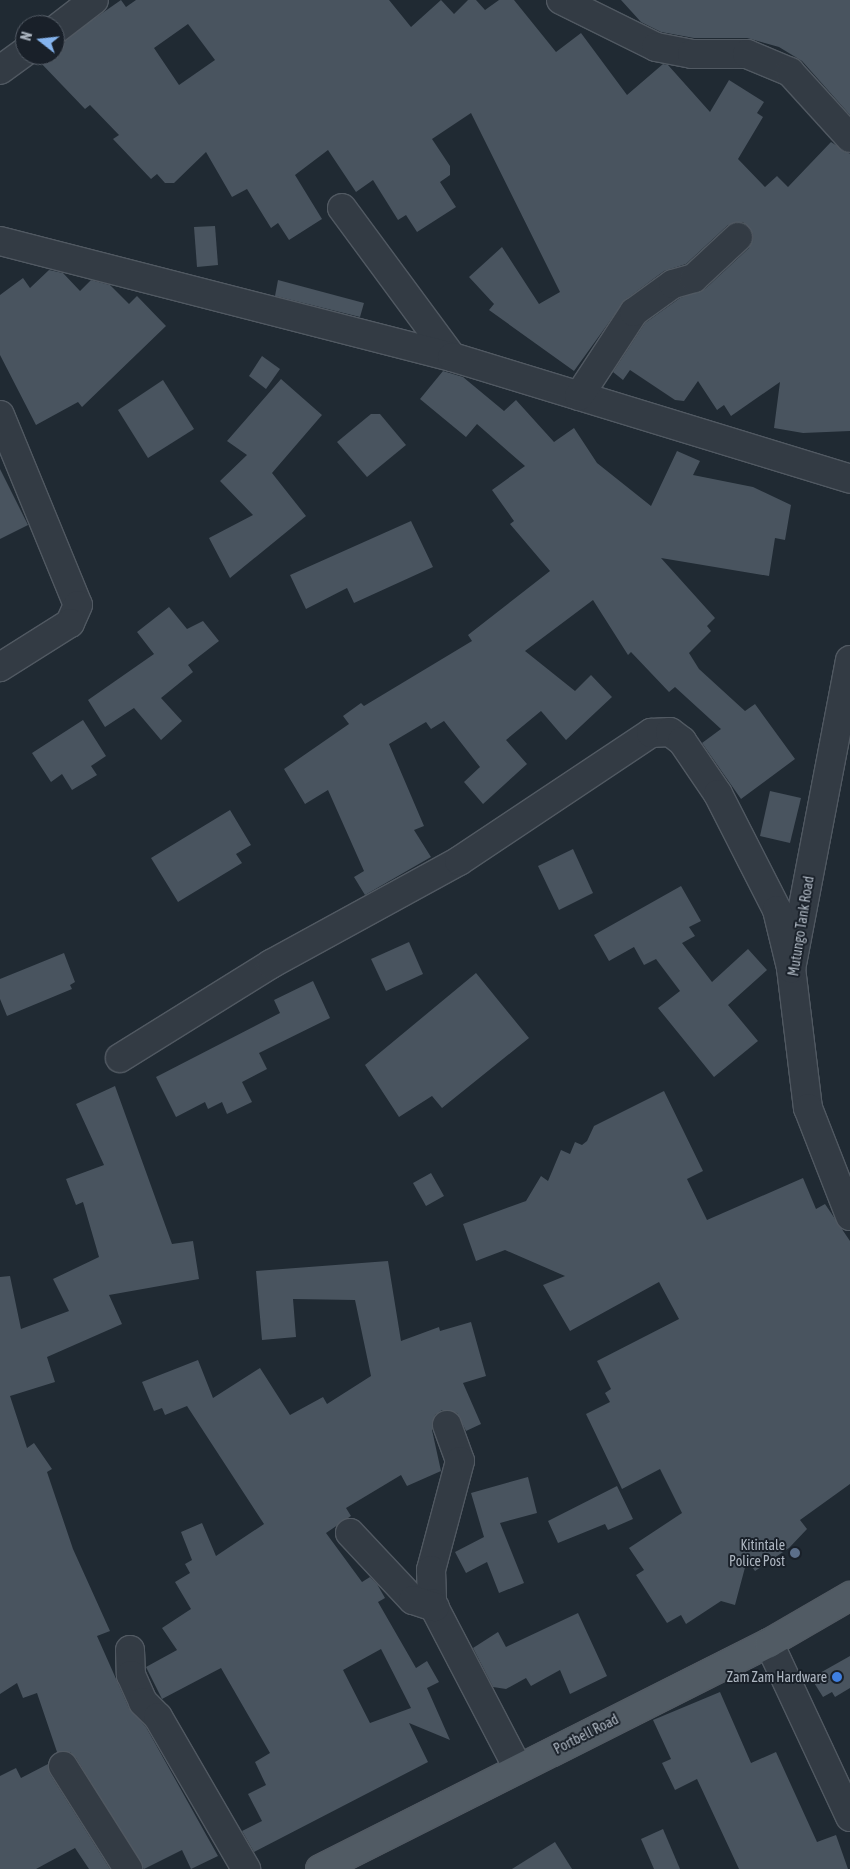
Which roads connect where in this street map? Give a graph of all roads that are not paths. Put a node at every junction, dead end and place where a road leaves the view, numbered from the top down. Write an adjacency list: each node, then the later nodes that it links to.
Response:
1 (94, 0): 3 (street)
2 (561, 0): 6 (street)
3 (65, 22)
4 (15, 59): 5 (street)
5 (0, 70)
6 (850, 138)
7 (342, 208): 10 (street)
8 (738, 237): 11 (street)
9 (0, 241): 10 (street)
10 (452, 357): 11 (street)
11 (580, 396): 13 (street)
12 (0, 415): 15 (street)
13 (850, 479)
14 (850, 660): 16 (street, Mutungo Tank Road)
15 (0, 667)
16 (839, 773): 17 (street, Mutungo Tank Road)
17 (791, 968): 18 (street); 19 (street, Mutungo Tank Road)
18 (120, 1058)
19 (850, 1216)
20 (447, 1425): 23 (street)
21 (350, 1533): 23 (street)
22 (850, 1596): 24 (main road, Portbell Road)
23 (435, 1607): 27 (street)
24 (769, 1643): 27 (main road, Portbell Road); 28 (street)
25 (130, 1650): 30 (street)
26 (64, 1766): 29 (street)
27 (518, 1768): 31 (main road, Portbell Road)
28 (850, 1817)
29 (128, 1869)
30 (246, 1869)
31 (320, 1869)

